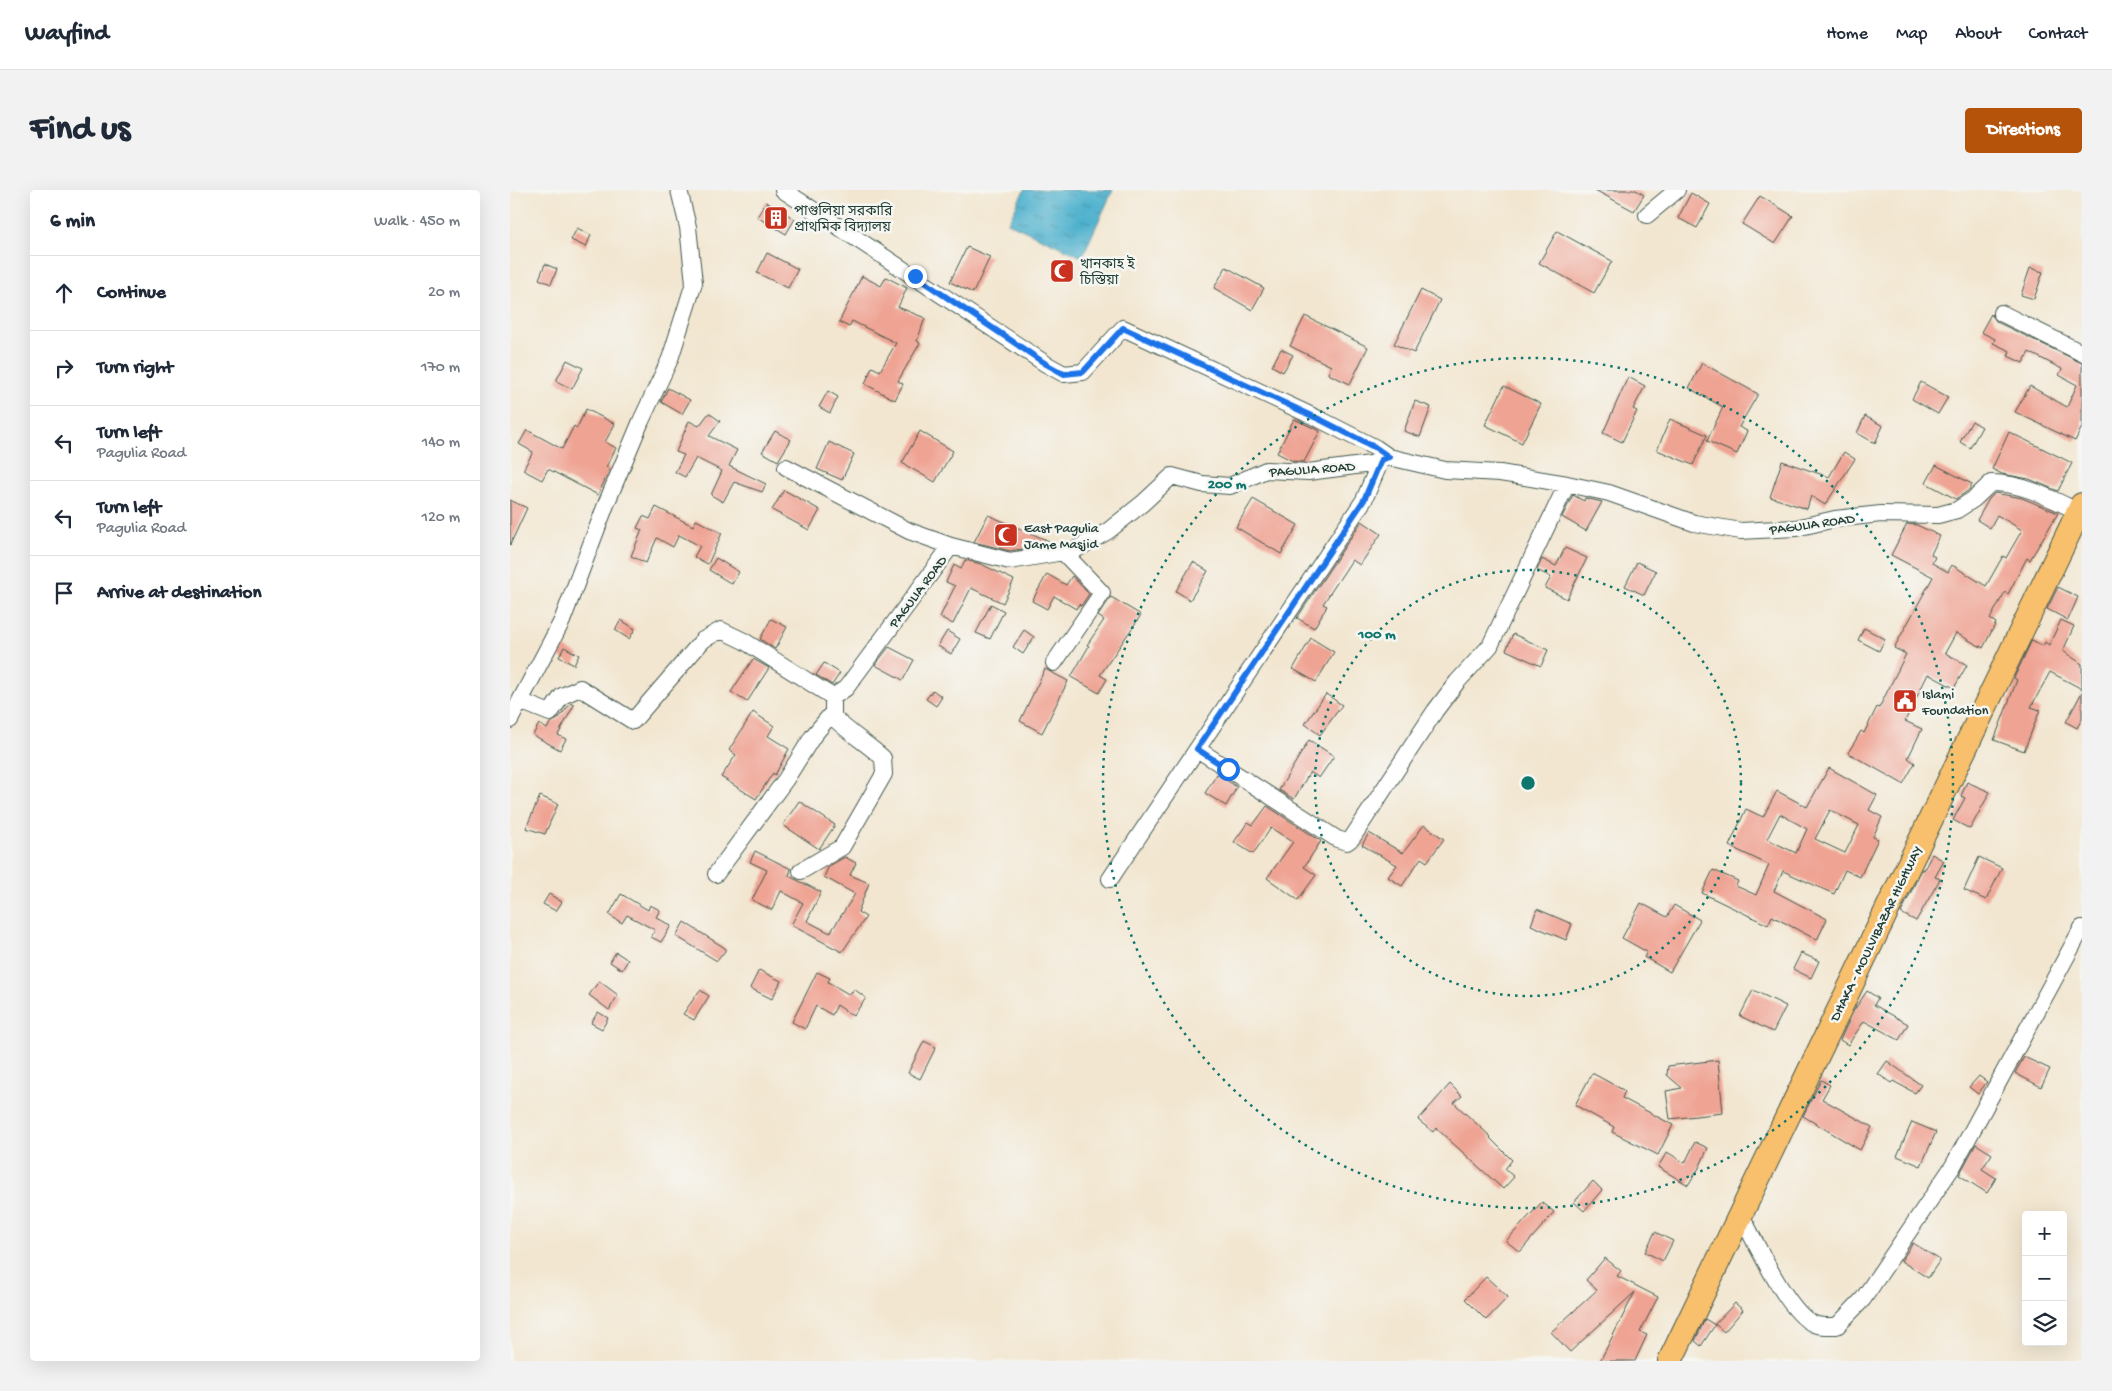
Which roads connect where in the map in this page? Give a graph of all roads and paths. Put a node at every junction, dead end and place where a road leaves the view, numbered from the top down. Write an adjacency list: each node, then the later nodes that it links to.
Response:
1 (678, 190): 14 (street)
2 (783, 190): 7 (street, PAGULIA ROAD)
3 (1677, 190): 4 (street)
4 (1647, 216)
5 (2001, 313): 6 (street)
6 (2082, 353)
7 (1385, 458): 9 (street, PAGULIA ROAD); 12 (street, PAGULIA ROAD); 17 (street)
8 (786, 467): 11 (street)
9 (1567, 484): 10 (street, PAGULIA ROAD); 17 (street)
10 (2080, 508): 22 (highway, DHAKA - MOULVIBAZAR HIGHWAY)
11 (950, 546): 12 (street, PAGULIA ROAD); 15 (street, PAGULIA ROAD)
12 (1063, 552): 13 (street)
13 (1054, 663)
14 (520, 701): 15 (street); 16 (street)
15 (833, 705): 18 (street); 19 (street, PAGULIA ROAD)
16 (510, 720)
17 (1197, 749): 20 (street)
18 (800, 872)
19 (716, 874)
20 (1110, 879)
21 (2082, 928): 22 (street)
22 (1740, 1213): 23 (highway, DHAKA - MOULVIBAZAR HIGHWAY)
23 (1670, 1361)

